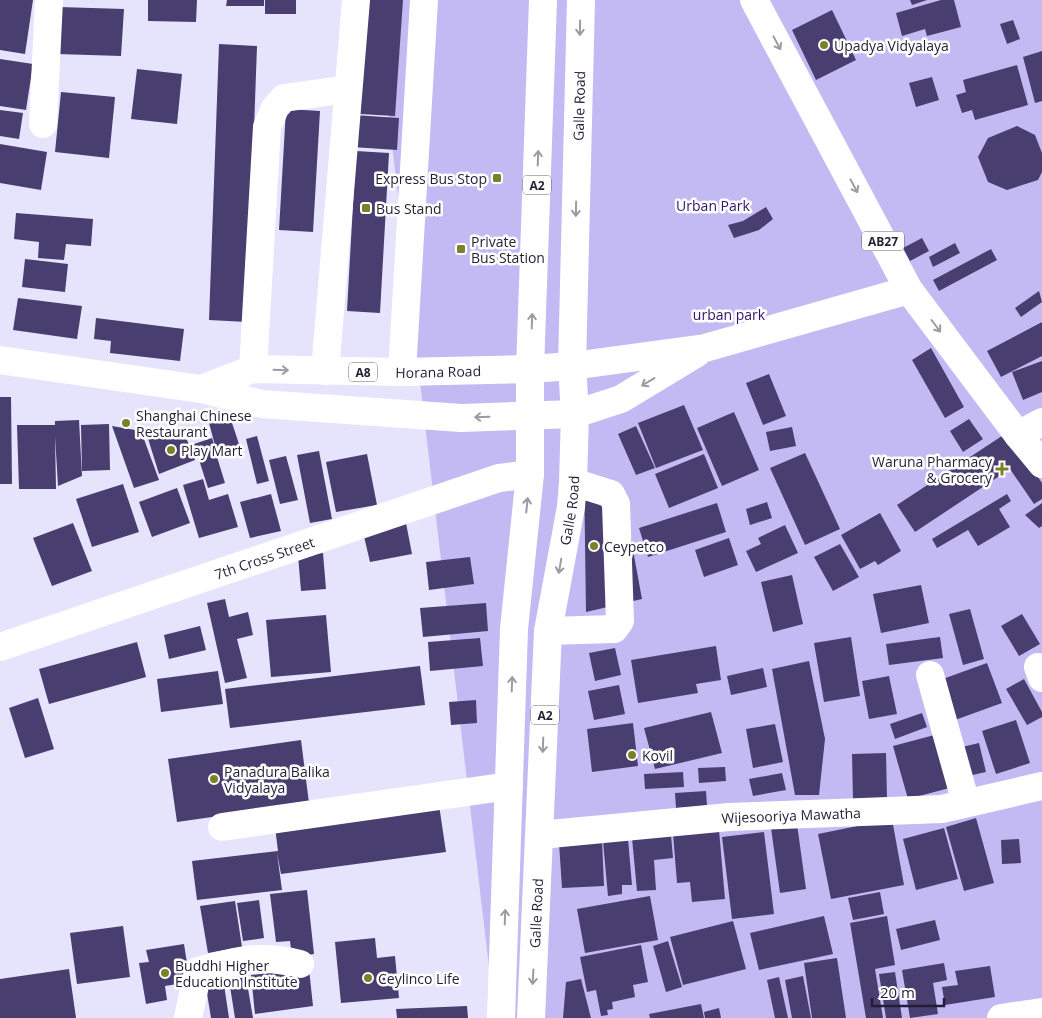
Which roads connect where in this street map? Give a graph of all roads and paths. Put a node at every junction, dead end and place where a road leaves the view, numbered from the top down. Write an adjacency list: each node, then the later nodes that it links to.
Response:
1 (49, 0): 8 (main road)
2 (356, 0): 7 (main road)
3 (424, 0): 16 (main road)
4 (544, 0): 14 (main road, A2, one-way to 4)
5 (581, 0): 12 (main road, Galle Road / A2, one-way to 12)
6 (754, 0): 9 (main road, AB27, one-way to 9)
7 (348, 89): 13 (main road); 15 (main road)
8 (43, 124)
9 (909, 290): 10 (main road); 21 (main road, AB27, one-way to 21)
10 (705, 348): 12 (main road, Horana Road); 18 (main road, Horana Road, one-way to 18)
11 (0, 360): 17 (main road, Horana Road / A8)
12 (572, 366): 14 (main road, Horana Road); 18 (main road, Galle Road / A2)
13 (253, 369): 15 (main road, Horana Road / A8, one-way to 15); 17 (main road, Horana Road / A8)
14 (530, 370): 16 (main road, Horana Road / A8); 19 (main road, A2)
15 (325, 371): 16 (main road, Horana Road / A8)
16 (402, 372)
17 (201, 389): 19 (main road, Horana Road / A8, one-way to 17)
18 (575, 414): 19 (main road, Horana Road); 24 (main road, Galle Road / A2)
19 (530, 415): 23 (main road, A2)
20 (1042, 422): 21 (main road)
21 (1018, 435): 22 (main road, AB27)
22 (1042, 464)
23 (530, 474): 26 (main road, 7th Cross Street); 28 (main road, A2, one-way to 23)
24 (573, 482): 25 (main road, Galle Road / A2, one-way to 25); 25 (main road)
25 (548, 631): 32 (main road, Galle Road / A2, one-way to 32)
26 (0, 646)
27 (930, 675): 30 (main road)
28 (509, 786): 31 (main road); 36 (main road, A2, one-way to 28)
29 (1042, 786): 30 (main road, Wijesooriya Mawatha)
30 (966, 803): 32 (main road, Wijesooriya Mawatha)
31 (222, 827)
32 (540, 835): 37 (main road, Galle Road / A2, one-way to 37)
33 (300, 964): 35 (main road)
34 (1042, 1012): 38 (main road)
35 (188, 1018)
36 (501, 1018)
37 (532, 1018)
38 (1001, 1018)

